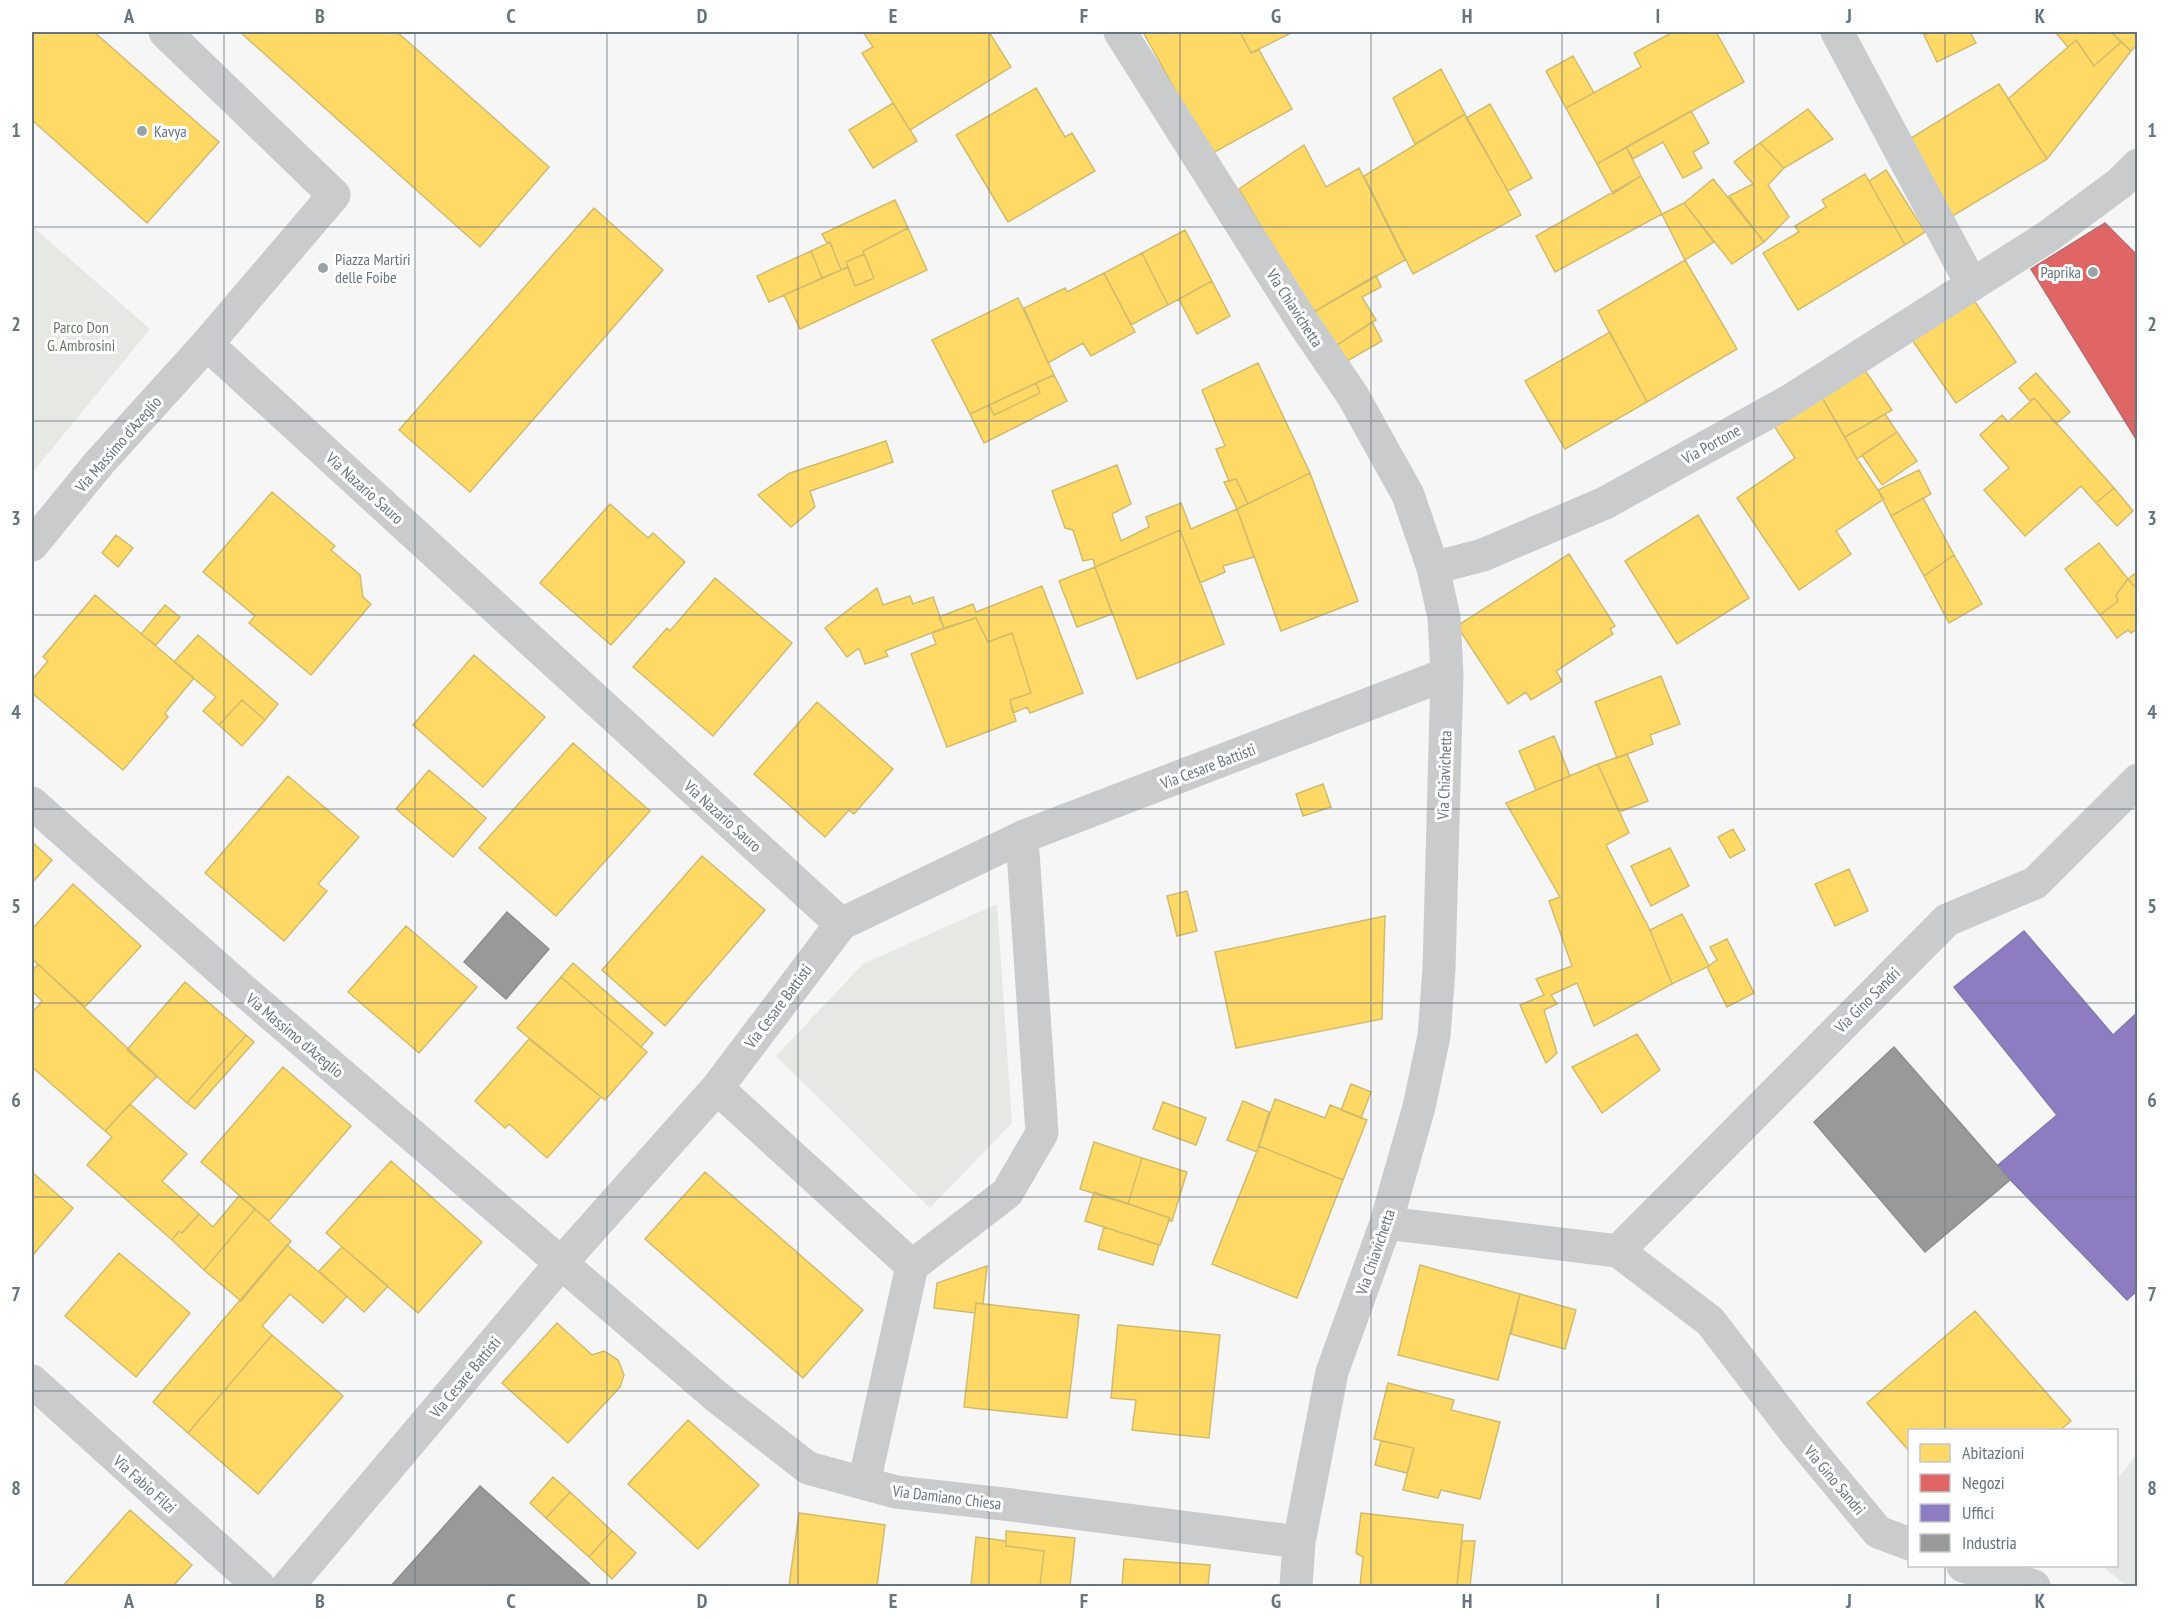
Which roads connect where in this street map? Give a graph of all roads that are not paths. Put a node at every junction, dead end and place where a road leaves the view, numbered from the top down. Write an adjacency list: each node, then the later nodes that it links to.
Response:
1 (165, 32): 6 (street)
2 (1120, 32): 8 (street, Via Chiavichetta)
3 (1837, 32): 5 (street)
4 (2138, 165): 5 (street, Via Portone)
5 (1972, 285): 8 (street, Via Portone)
6 (207, 344): 7 (street, Via Massimo d'Azeglio); 13 (street, Via Nazario Sauro)
7 (32, 545)
8 (1433, 568): 9 (street, Via Chiavichetta)
9 (1447, 674): 12 (street, Via Cesare Battisti); 15 (street, Via Chiavichetta)
10 (2138, 780): 16 (street, Via Gino Sandri)
11 (32, 803): 17 (street, Via Massimo d'Azeglio)
12 (1022, 837): 13 (street, Via Cesare Battisti); 18 (street)
13 (841, 924): 14 (street, Via Cesare Battisti)
14 (717, 1088): 17 (street, Via Cesare Battisti); 18 (street)
15 (1386, 1224): 16 (street); 21 (street, Via Chiavichetta)
16 (1618, 1251): 22 (street, Via Gino Sandri)
17 (562, 1262): 20 (street, Via Damiano Chiesa); 25 (street, Via Cesare Battisti)
18 (912, 1266): 20 (street)
19 (32, 1381): 24 (street, Via Fabio Filzi)
20 (864, 1484): 21 (street, Via Damiano Chiesa)
21 (1299, 1542): 26 (street, Via Chiavichetta)
22 (1908, 1543)
23 (1966, 1567): 27 (street)
24 (259, 1587)
25 (288, 1587)
26 (1296, 1587)
27 (2034, 1587)

